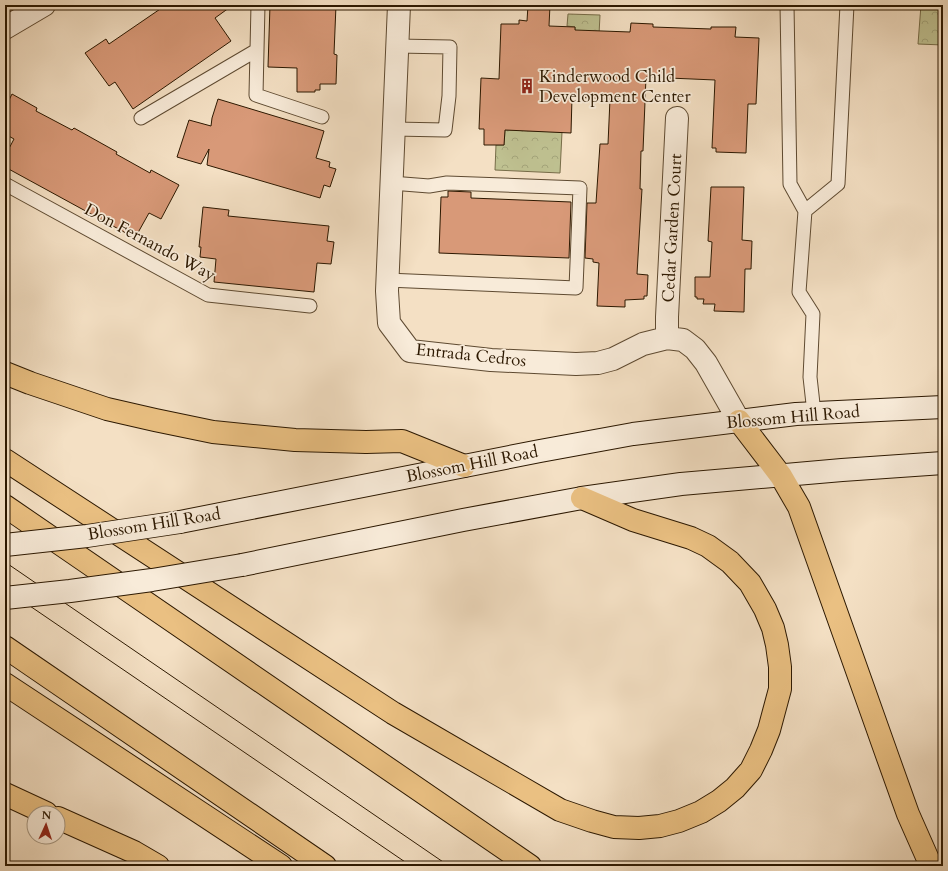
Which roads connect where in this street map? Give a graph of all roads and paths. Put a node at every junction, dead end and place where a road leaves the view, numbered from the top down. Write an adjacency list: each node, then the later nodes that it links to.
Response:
1 (44, 5): 6 (main road)
2 (258, 5): 8 (lane)
3 (399, 5): 7 (main road, Entrada Cedros)
4 (787, 5): 15 (lane)
5 (847, 5): 15 (lane)
6 (5, 28)
7 (397, 46): 12 (main road, Entrada Cedros); 12 (lane)
8 (257, 50): 9 (lane); 10 (lane)
9 (322, 117)
10 (141, 118)
11 (677, 118): 18 (main road, Cedar Garden Court)
12 (394, 129): 13 (main road, Entrada Cedros)
13 (391, 183): 16 (main road, Entrada Cedros); 16 (lane)
14 (5, 184): 17 (lane, Don Fernando Way)
15 (805, 211): 21 (lane)
16 (387, 280): 18 (main road, Entrada Cedros)
17 (310, 306)
18 (667, 338): 22 (main road, Entrada Cedros)
19 (5, 373): 25 (highway)
20 (943, 407): 21 (main road, Blossom Hill Road)
21 (814, 413): 22 (main road, Blossom Hill Road)
22 (739, 421): 25 (main road, Blossom Hill Road); 26 (highway)
23 (5, 460): 27 (highway)
24 (943, 463): 26 (main road)
25 (464, 466): 29 (main road, Blossom Hill Road, bridge)
26 (781, 476): 27 (main road); 40 (highway)
27 (582, 498): 30 (main road, bridge)
28 (5, 506): 39 (highway)
29 (5, 545)
30 (5, 598)
31 (5, 647): 38 (highway)
32 (5, 684): 37 (highway)
33 (5, 794): 34 (highway)
34 (29, 805)
35 (66, 822): 36 (highway)
36 (158, 866)
37 (281, 866)
38 (325, 866)
39 (530, 866)
40 (931, 866)

